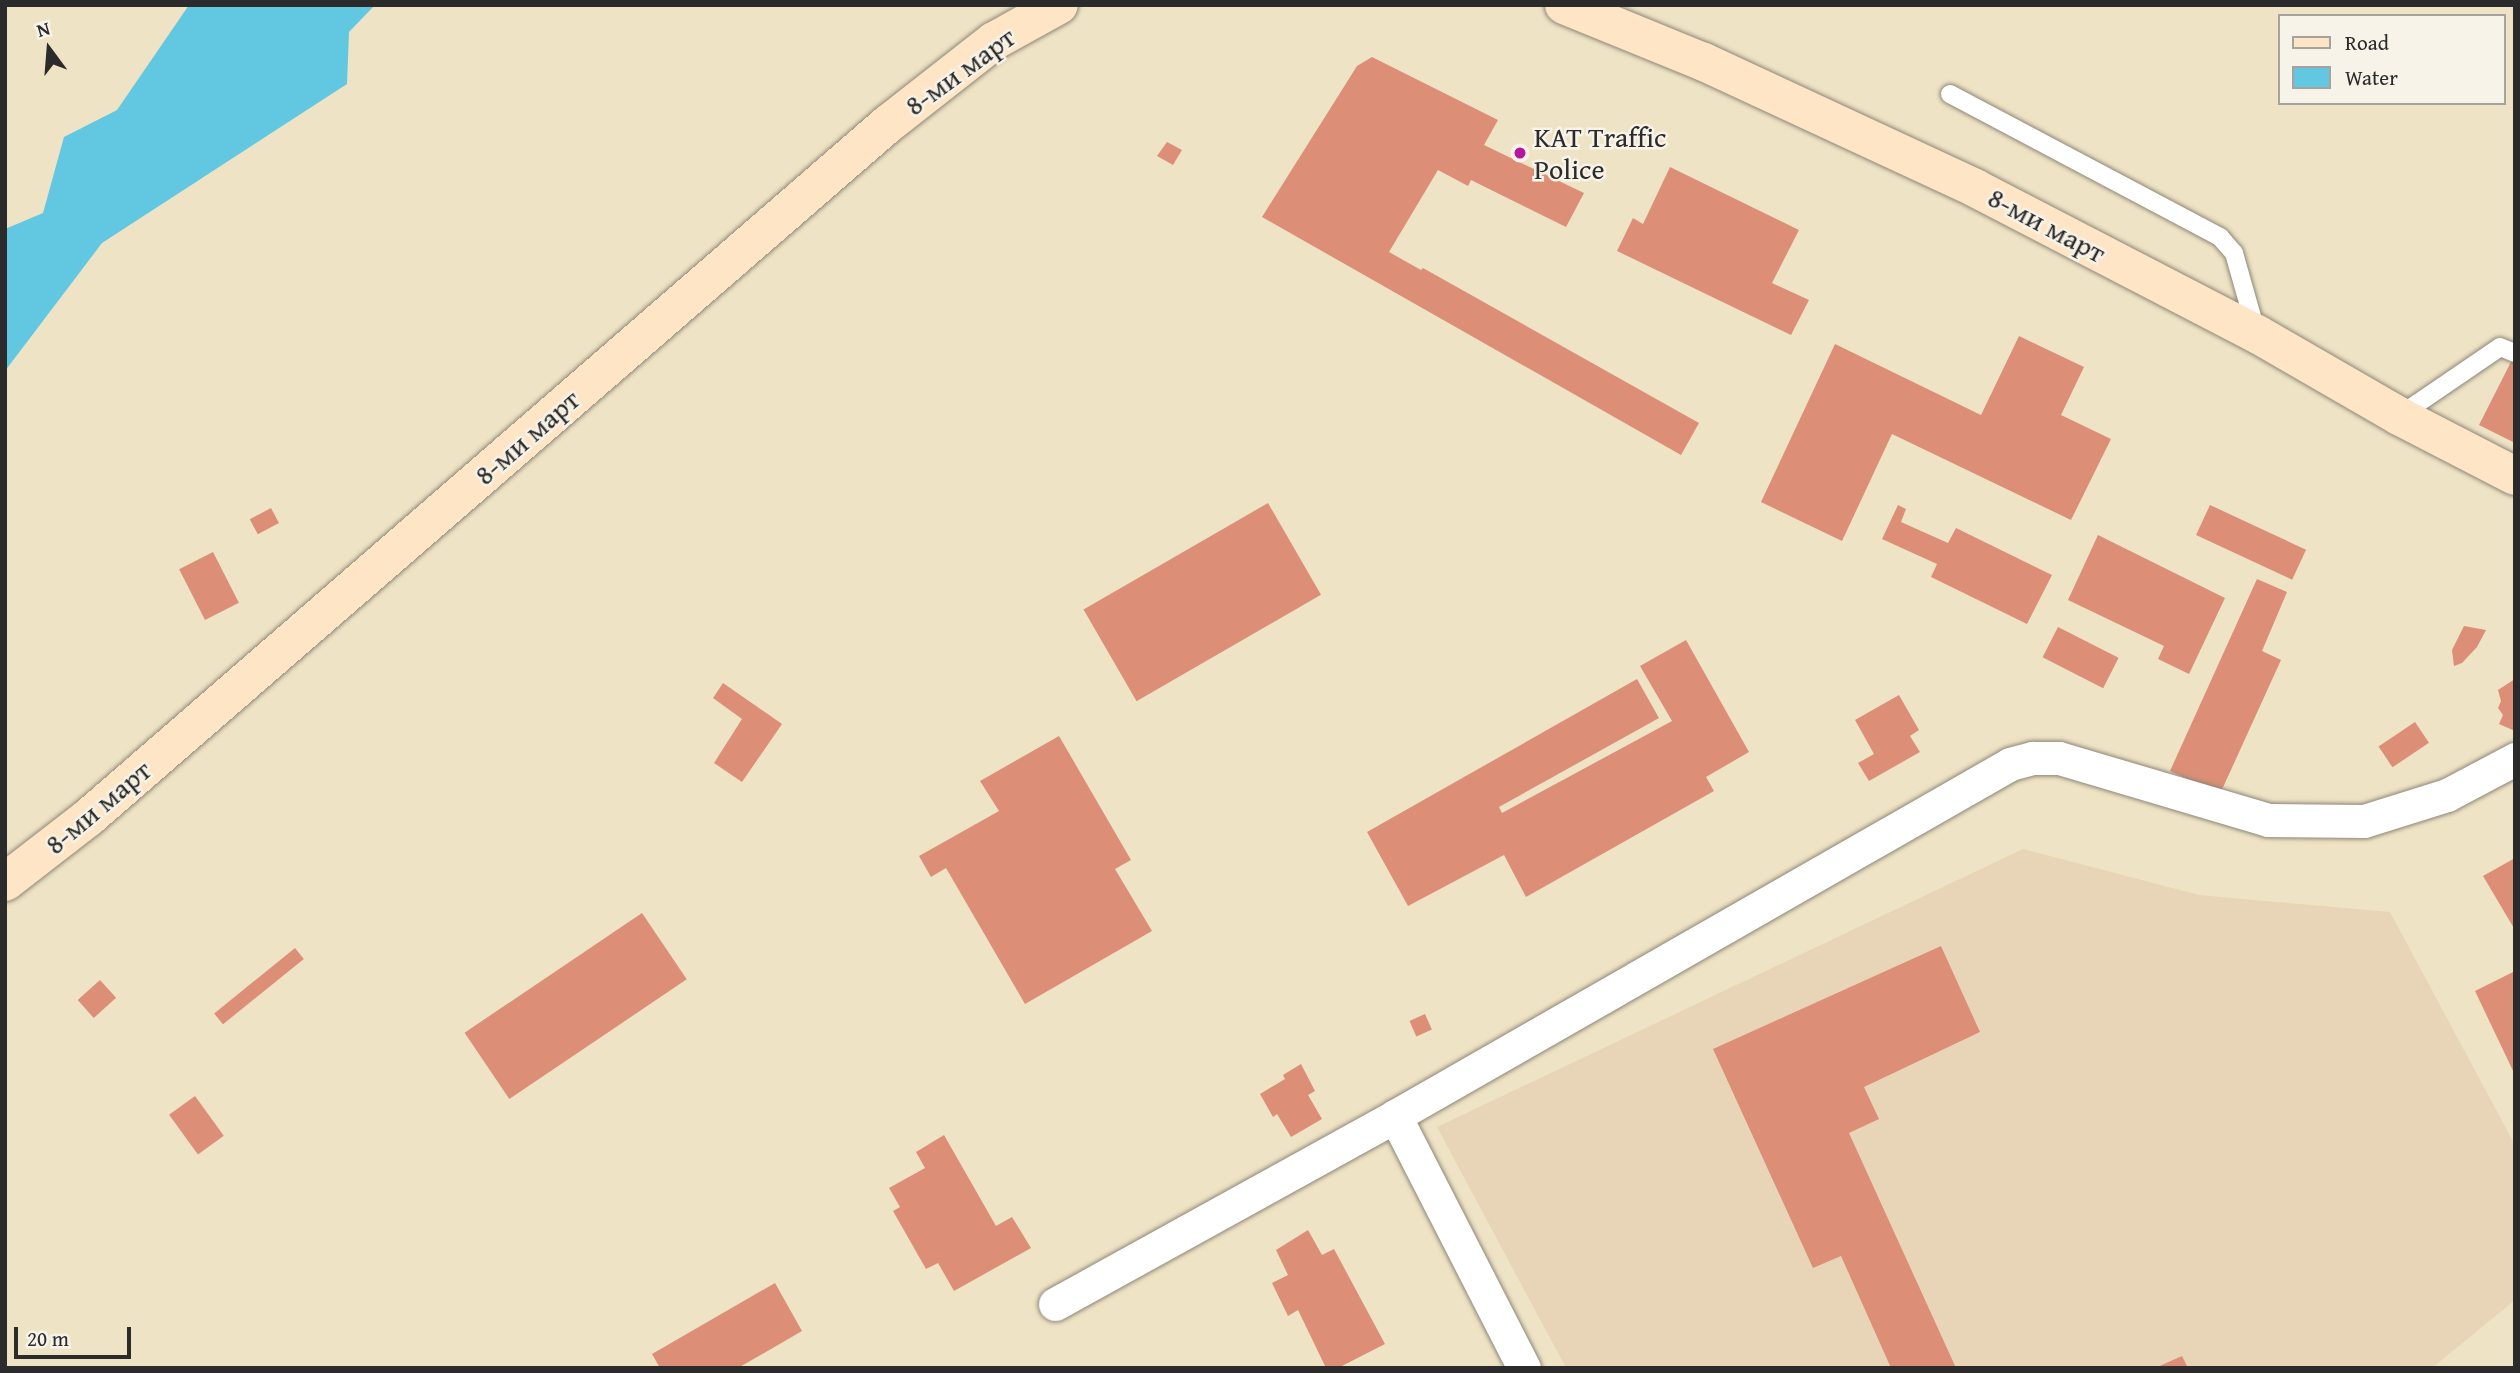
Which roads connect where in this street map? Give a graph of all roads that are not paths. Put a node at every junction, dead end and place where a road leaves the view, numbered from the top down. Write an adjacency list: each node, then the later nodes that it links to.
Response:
1 (1059, 5): 9 (main road, 8-ми март)
2 (1564, 5): 4 (main road, 8-ми март)
3 (1950, 93): 4 (lane)
4 (2257, 334): 6 (main road, 8-ми март)
5 (2515, 353): 6 (lane)
6 (2399, 416): 7 (main road, 8-ми март)
7 (2515, 476)
8 (2515, 759): 10 (street)
9 (5, 881)
10 (1395, 1116): 11 (street); 12 (street)
11 (1055, 1304)
12 (1524, 1368)

